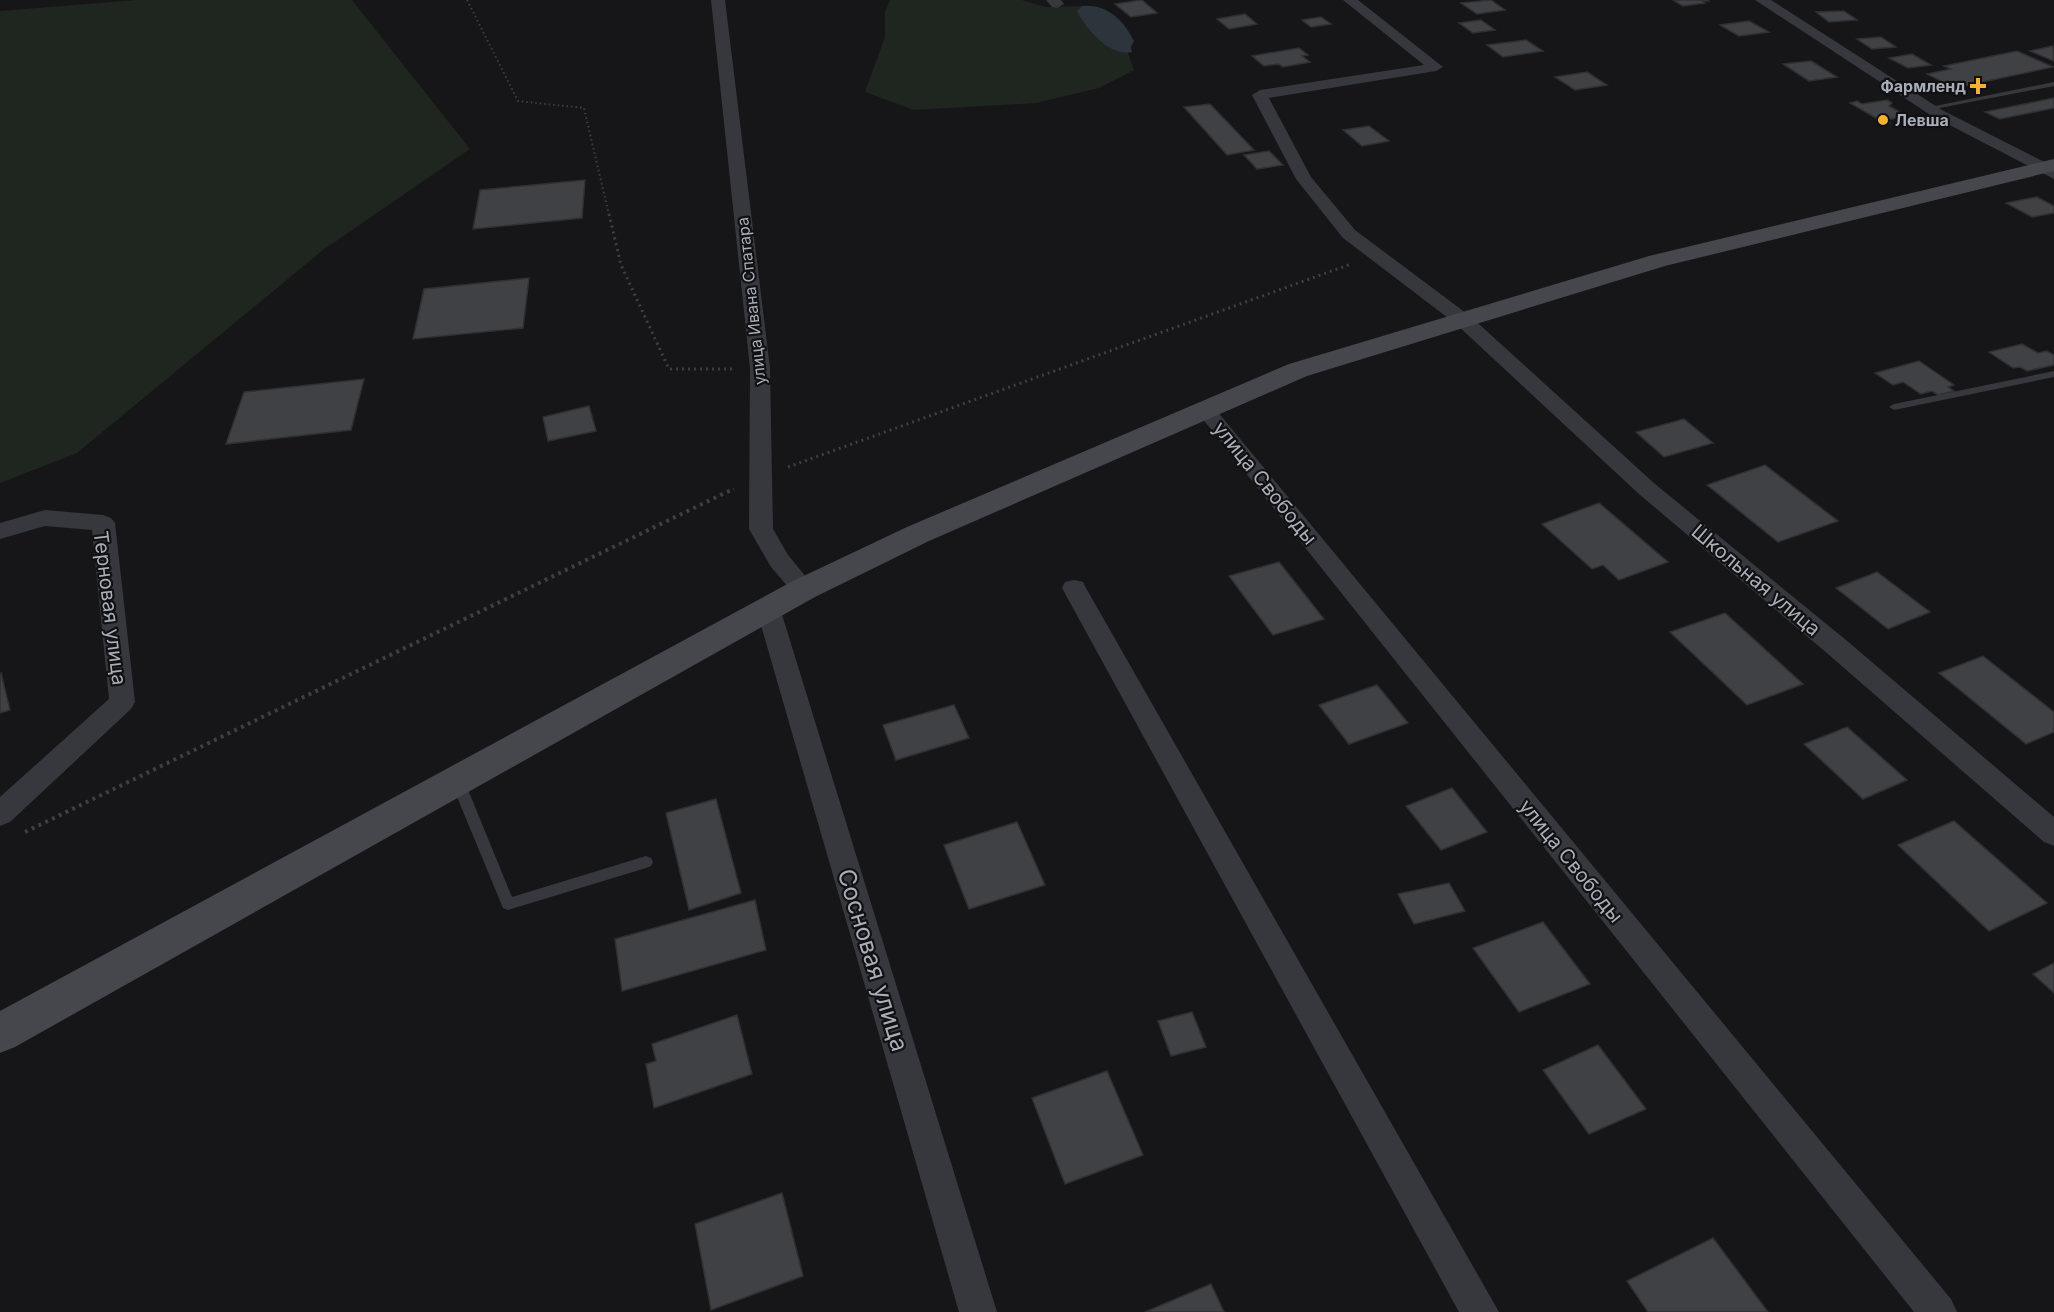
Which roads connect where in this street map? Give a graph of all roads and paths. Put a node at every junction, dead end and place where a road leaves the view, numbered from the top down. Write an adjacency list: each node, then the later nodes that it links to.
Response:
1 (468, 0): 10 (path)
2 (718, 0): 10 (street, улица Ивана Спатара)
3 (1350, 0): 8 (street, Школьная улица)
4 (1762, 0): 6 (street)
5 (2054, 84): 6 (lane)
6 (1929, 108): 7 (street)
7 (2050, 169): 9 (main road)
8 (1376, 254): 9 (street, Школьная улица); 14 (path)
9 (1463, 320): 13 (main road); 22 (street, Школьная улица)
10 (760, 368): 14 (street, улица Ивана Спатара)
11 (2054, 374): 12 (lane)
12 (1894, 407)
13 (1204, 409): 17 (main road); 27 (street, улица Свободы)
14 (760, 477): 17 (street, улица Ивана Спатара); 21 (path)
15 (0, 531): 20 (street, Терновая улица)
16 (1074, 588): 26 (street)
17 (804, 589): 18 (main road)
18 (768, 608): 19 (main road); 25 (street, Сосновая улица)
19 (457, 780): 23 (lane); 24 (main road)
20 (0, 814)
21 (21, 834)
22 (2054, 834)
23 (646, 862)
24 (0, 1033)
25 (978, 1312)
26 (1480, 1312)
27 (1938, 1312)

